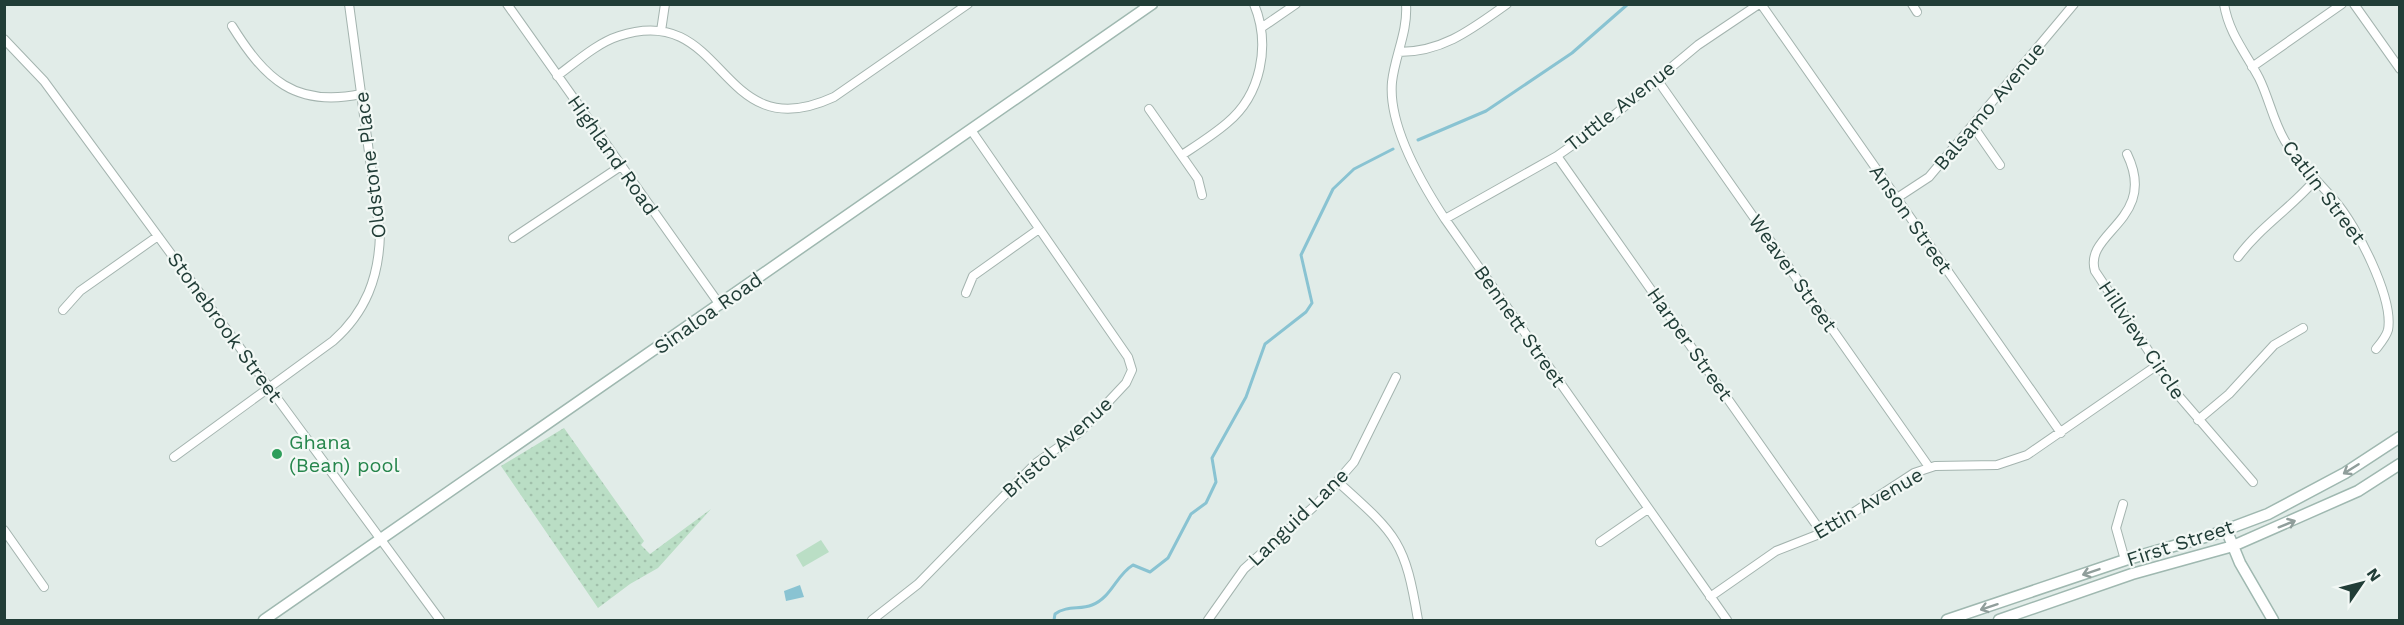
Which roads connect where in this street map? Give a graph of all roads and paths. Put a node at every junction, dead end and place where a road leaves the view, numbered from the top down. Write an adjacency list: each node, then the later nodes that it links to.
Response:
1 (349, 4): 26 (street, Oldstone Place)
2 (507, 4): 24 (street, Highland Road)
3 (665, 4): 19 (street)
4 (968, 4): 19 (street)
5 (1152, 4): 29 (street, Sinaloa Road)
6 (1254, 4): 18 (street)
7 (1296, 4): 18 (street)
8 (1406, 4): 21 (street, Bennett Street)
9 (1507, 4): 21 (street)
10 (1760, 4): 25 (street, Tuttle Avenue); 37 (street, Anson Street)
11 (1912, 4): 16 (street)
12 (2074, 4): 28 (street, Balsamo Avenue)
13 (2224, 4): 22 (street, Catlin Street)
14 (2342, 4): 22 (street)
15 (2354, 4): 23 (street)
16 (1917, 12)
17 (232, 26): 26 (street)
18 (1262, 28): 31 (street)
19 (661, 31): 24 (street)
20 (4, 39): 40 (street, Stonebrook Street)
21 (1399, 52): 38 (street, Bennett Street)
22 (2252, 67): 35 (street, Catlin Street)
23 (2400, 69)
24 (557, 76): 34 (street, Highland Road)
25 (1656, 78): 32 (street, Tuttle Avenue); 56 (street, Weaver Street)
26 (362, 94): 50 (street, Oldstone Place)
27 (1149, 109): 31 (street)
28 (1973, 126): 33 (street); 37 (street, Balsamo Avenue)
29 (971, 130): 39 (street, Bristol Avenue); 44 (street, Sinaloa Road)
30 (2127, 154): 48 (street, Hillview Circle)
31 (1182, 155): 36 (street)
32 (1557, 156): 38 (street, Tuttle Avenue); 63 (street, Harper Street)
33 (2000, 165)
34 (621, 166): 41 (street); 44 (street, Highland Road)
35 (2315, 180): 42 (street); 47 (street, Catlin Street)
36 (1202, 195)
37 (1897, 198): 52 (street, Anson Street)
38 (1445, 219): 60 (street, Bennett Street)
39 (1039, 229): 43 (street); 72 (street, Bristol Avenue)
40 (158, 236): 45 (street); 50 (street, Stonebrook Street)
41 (513, 238)
42 (2238, 257)
43 (966, 293)
44 (720, 305): 64 (street, Sinaloa Road)
45 (63, 310)
46 (2303, 328): 51 (street)
47 (2376, 349)
48 (2156, 366): 51 (street, Hillview Circle); 52 (street, Ettin Avenue)
49 (1396, 377): 57 (street, Languid Lane)
50 (269, 387): 54 (street, Oldstone Place); 64 (street, Stonebrook Street)
51 (2198, 420): 58 (street, Hillview Circle)
52 (2061, 433): 56 (street, Ettin Avenue)
53 (2400, 437): 61 (street, First Street, one-way to 61)
54 (174, 457)
55 (2400, 464): 66 (street, First Street, one-way to 55)
56 (1929, 467): 63 (street, Ettin Avenue)
57 (1338, 482): 73 (street, Languid Lane); 74 (street)
58 (2253, 482)
59 (2123, 504): 67 (street)
60 (1648, 508): 65 (street); 69 (street, Bennett Street)
61 (2226, 529): 66 (street); 67 (street, First Street)
62 (4, 530): 68 (street)
63 (1822, 533): 69 (street, Ettin Avenue)
64 (381, 539): 70 (street, Sinaloa Road); 71 (street, Stonebrook Street)
65 (1600, 542)
66 (2233, 546): 77 (street, First Street); 78 (street)
67 (2125, 560): 76 (street, First Street, one-way to 76)
68 (44, 587)
69 (1710, 597): 75 (street, Bennett Street)
70 (264, 621)
71 (440, 621)
72 (872, 621)
73 (1208, 621)
74 (1418, 621)
75 (1727, 621)
76 (1947, 621)
77 (1999, 621)
78 (2273, 621)

